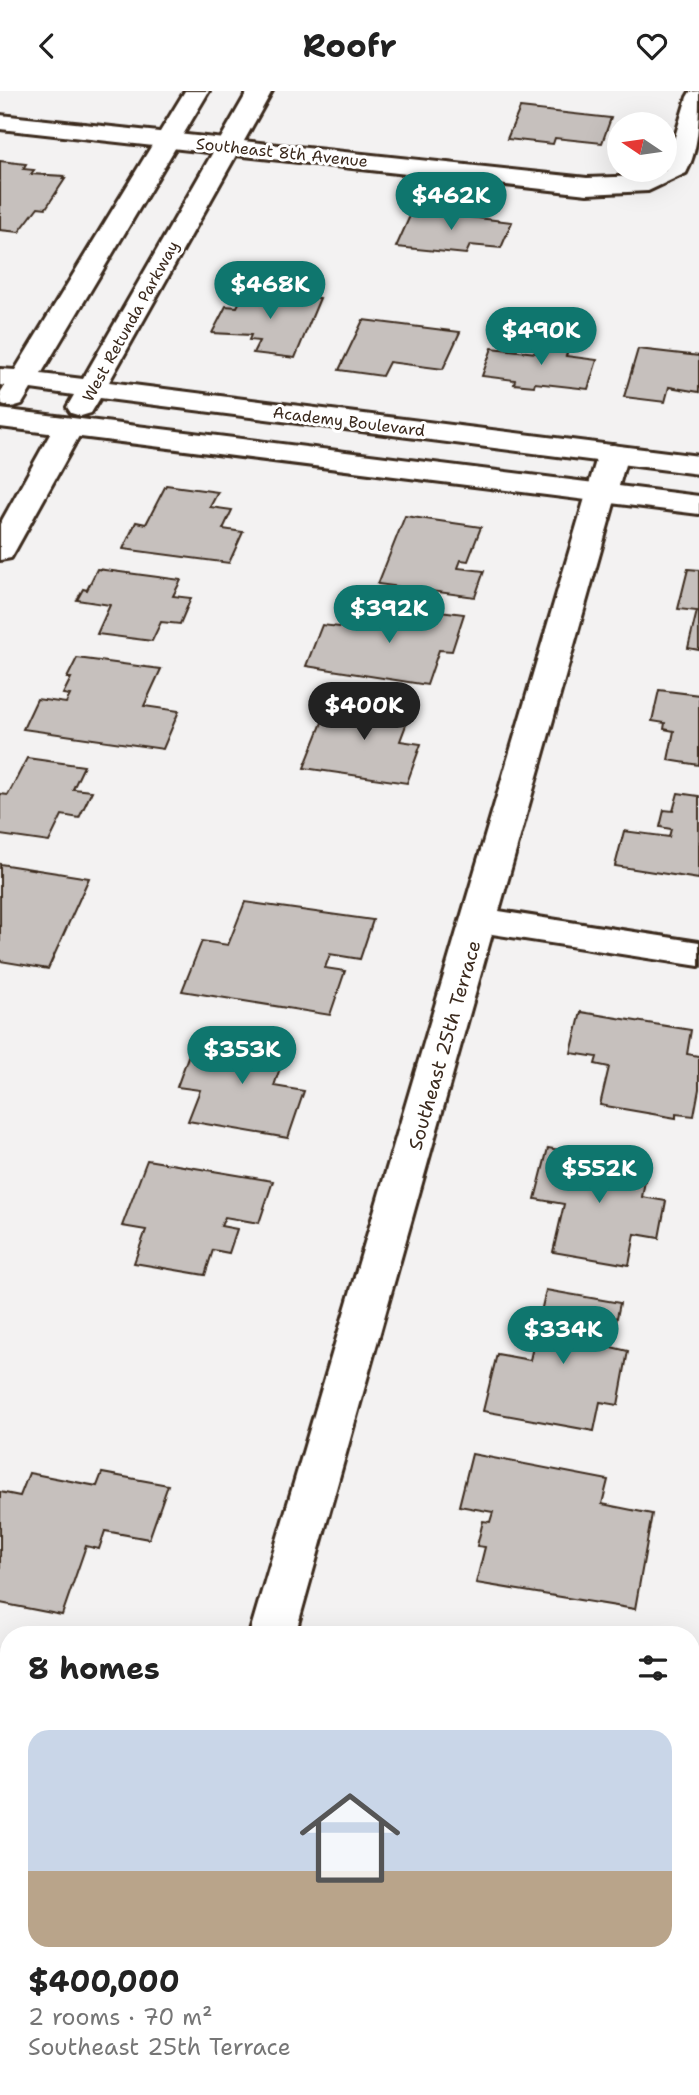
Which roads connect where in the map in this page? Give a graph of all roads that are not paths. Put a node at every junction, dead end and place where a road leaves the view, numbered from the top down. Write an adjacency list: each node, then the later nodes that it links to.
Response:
1 (197, 91): 5 (street)
2 (260, 91): 6 (street, West Retunda Parkway)
3 (699, 97): 6 (street, Southeast 8th Avenue)
4 (0, 122): 5 (street, Southeast 8th Avenue)
5 (168, 140): 6 (street, Southeast 8th Avenue); 7 (street)
6 (228, 147): 8 (street, West Retunda Parkway)
7 (12, 378): 8 (street, Academy Boulevard); 9 (street)
8 (92, 388): 10 (street, West Retunda Parkway); 11 (street, Academy Boulevard)
9 (0, 418): 10 (street)
10 (69, 427): 13 (street); 15 (street, West Retunda Parkway)
11 (613, 454): 12 (street, Academy Boulevard); 13 (street, Southeast 25th Terrace)
12 (699, 465)
13 (603, 493): 14 (street); 16 (street, Southeast 25th Terrace)
14 (699, 505)
15 (0, 551)
16 (481, 920): 17 (street); 18 (street, Southeast 25th Terrace)
17 (699, 954)
18 (275, 1626)

